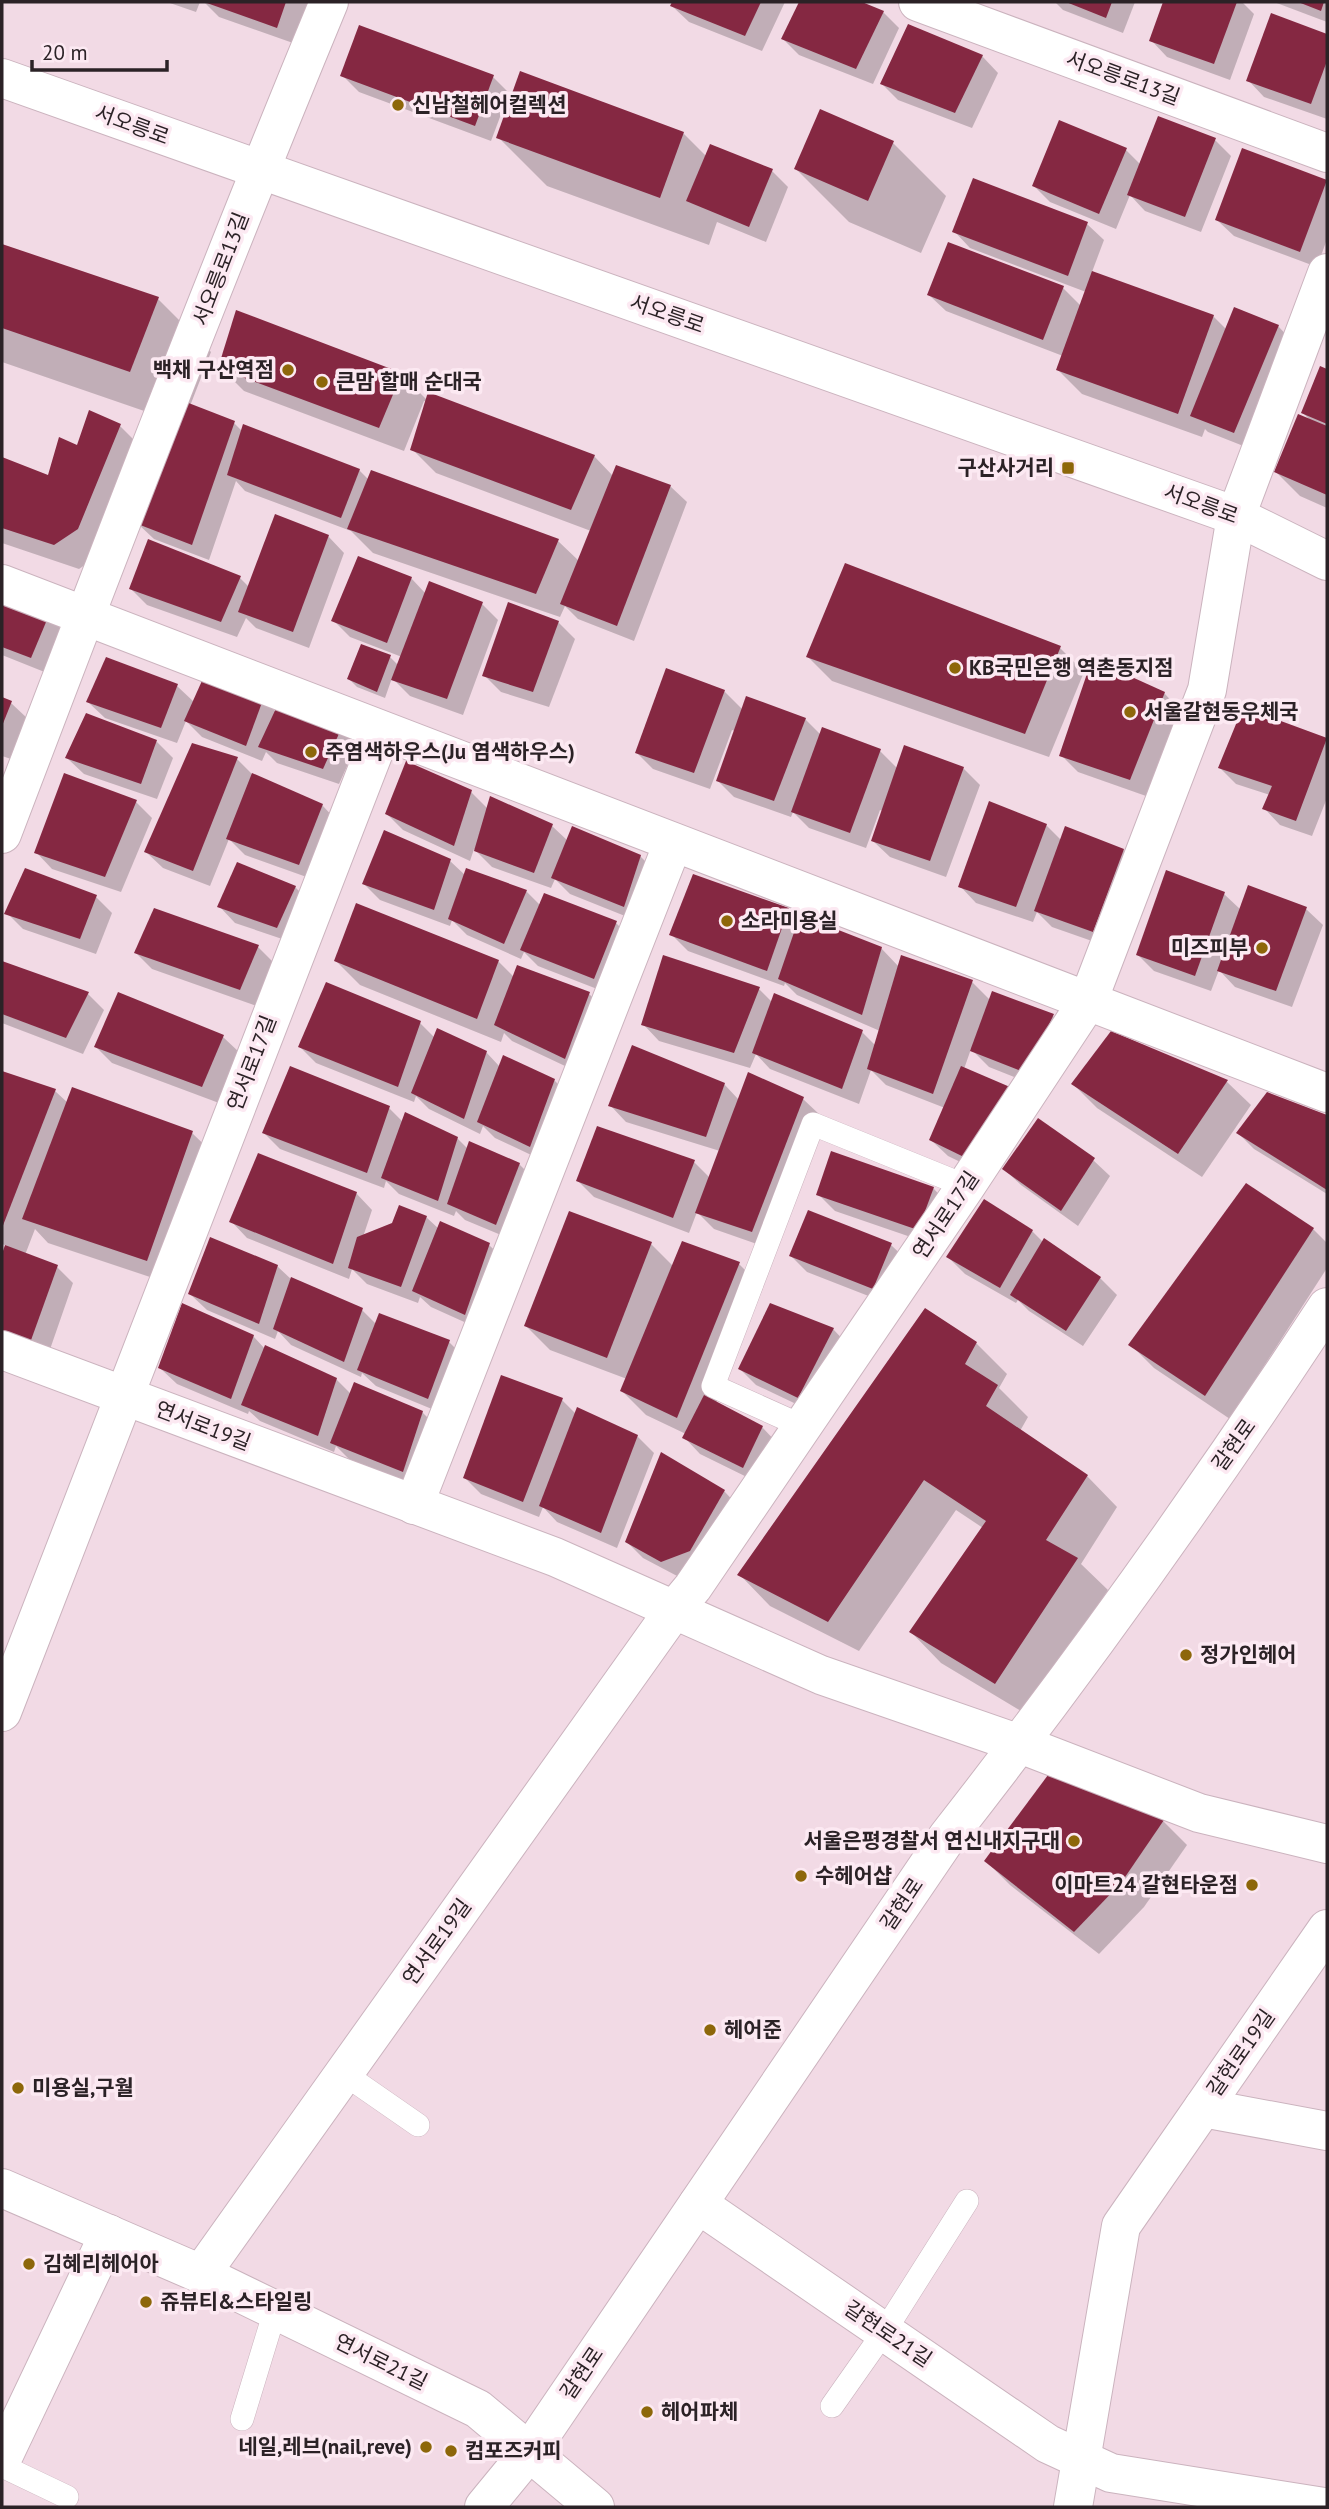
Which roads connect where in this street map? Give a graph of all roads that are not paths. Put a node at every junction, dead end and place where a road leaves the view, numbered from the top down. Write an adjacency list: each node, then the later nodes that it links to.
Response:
1 (329, 2): 5 (street, 서오릉로13길)
2 (918, 2): 4 (street, 서오릉로13길)
3 (2, 78): 5 (street, 서오릉로)
4 (1327, 153)
5 (260, 171): 7 (street, 서오릉로); 10 (street, 서오릉로13길)
6 (1327, 273): 7 (street, 연서로17길)
7 (1236, 516): 8 (street, 서오릉로); 14 (street, 연서로17길)
8 (1327, 561)
9 (2, 584): 10 (street)
10 (85, 616): 11 (street); 12 (street)
11 (382, 731): 13 (street); 19 (street, 연서로17길)
12 (2, 834)
13 (673, 843): 14 (street); 21 (street)
14 (1088, 1001): 15 (street); 16 (street, 연서로17길)
15 (1327, 1093)
16 (966, 1186): 20 (street, 연서로17길); 20 (lane)
17 (1327, 1307): 24 (street, 갈현로)
18 (2, 1350): 19 (street, 연서로19길)
19 (123, 1396): 21 (street, 연서로19길); 23 (street)
20 (802, 1426): 22 (street, 연서로17길)
21 (414, 1505): 22 (street, 연서로19길)
22 (674, 1610): 24 (street, 연서로19길); 27 (street, 연서로19길)
23 (2, 1712)
24 (1020, 1744): 25 (street); 33 (street, 갈현로)
25 (1327, 1844)
26 (1327, 1929): 28 (street, 갈현로19길)
27 (343, 2073): 29 (lane); 35 (street, 연서로19길)
28 (1203, 2108): 30 (street, 갈현로19길); 42 (street)
29 (418, 2125)
30 (1327, 2132)
31 (2, 2188): 34 (street, 연서로21길)
32 (967, 2201): 37 (lane)
33 (698, 2204): 37 (street, 갈현로21길); 40 (street, 갈현로)
34 (109, 2234): 35 (street, 연서로21길); 41 (street)
35 (201, 2274): 36 (street, 연서로21길)
36 (275, 2311): 39 (lane); 40 (street, 연서로21길)
37 (884, 2332): 38 (lane); 42 (street, 갈현로21길)
38 (832, 2406)
39 (242, 2419)
40 (530, 2451): 45 (street, 갈현로); 46 (street, 연서로21길)
41 (2, 2459)
42 (1081, 2459): 47 (street); 48 (street, 갈현로21길)
43 (2, 2466): 44 (lane)
44 (67, 2497)
45 (484, 2507)
46 (595, 2507)
47 (1073, 2507)
48 (1324, 2507)

